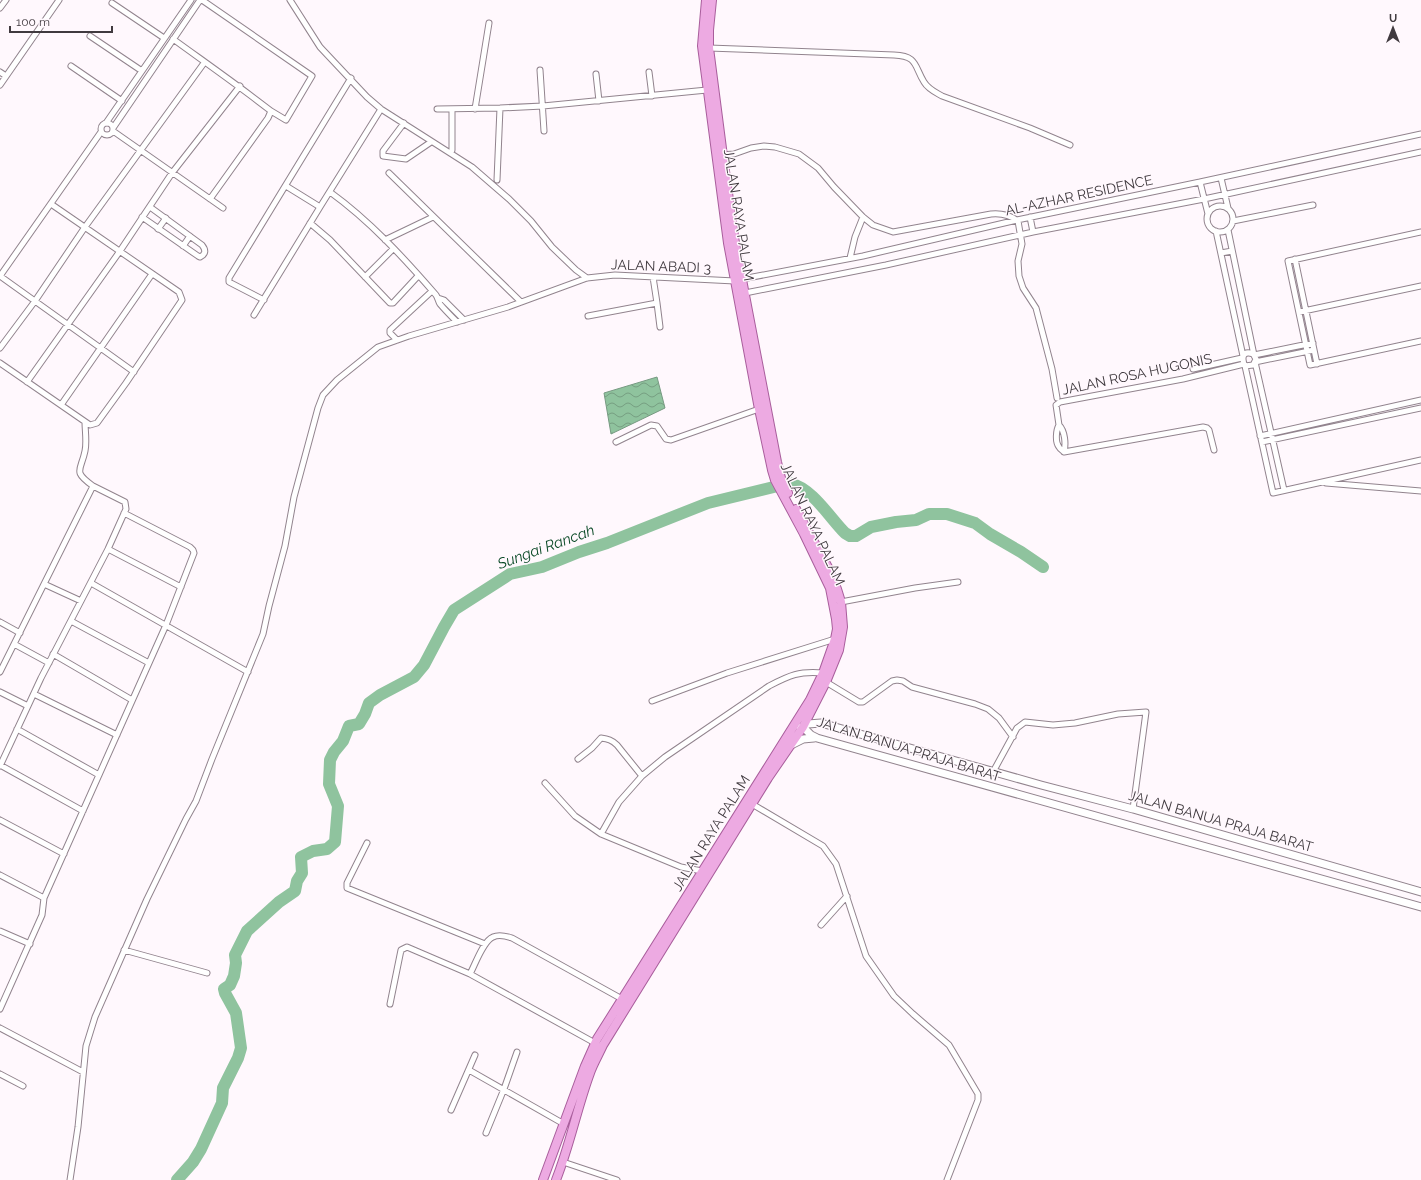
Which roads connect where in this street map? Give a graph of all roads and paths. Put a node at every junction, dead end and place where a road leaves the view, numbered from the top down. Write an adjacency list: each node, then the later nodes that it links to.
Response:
1 (6, 0): 9 (street)
2 (191, 0): 12 (street)
3 (201, 0): 13 (street); 38 (street)
4 (290, 0): 23 (street)
5 (706, 0): 28 (main road, JALAN RAYA PALAM)
6 (712, 0): 14 (main road, JALAN RAYA PALAM)
7 (56, 1): 22 (street)
8 (112, 3): 12 (street)
9 (0, 8)
10 (489, 23): 37 (street)
11 (90, 36): 18 (street)
12 (164, 38): 18 (street)
13 (173, 39): 15 (street); 27 (street)
14 (710, 48): 46 (street); 50 (main road, JALAN RAYA PALAM)
15 (204, 63): 26 (street); 48 (street)
16 (71, 66): 30 (street)
17 (540, 70): 32 (street)
18 (142, 71): 24 (street)
19 (0, 72): 22 (street)
20 (648, 72): 29 (street)
21 (596, 74): 31 (street)
22 (6, 76): 25 (street)
23 (351, 78): 35 (street); 56 (street)
24 (134, 83): 27 (street); 30 (street)
25 (0, 85)
26 (240, 86): 38 (street); 51 (street)
27 (140, 88): 41 (street)
28 (707, 90): 29 (street); 50 (main road, JALAN RAYA PALAM)
29 (652, 96): 31 (street)
30 (122, 101): 39 (street)
31 (599, 101): 32 (street)
32 (543, 106): 34 (street); 42 (street)
33 (452, 108): 36 (street); 37 (street); 47 (street)
34 (500, 108): 37 (street); 54 (street)
35 (381, 109): 40 (street); 57 (street)
36 (437, 109)
37 (475, 109)
38 (271, 111): 59 (street)
39 (106, 123): 41 (street); 43 (street)
40 (404, 123): 45 (street); 45 (street)
41 (113, 130): 43 (street); 48 (street)
42 (544, 131)
43 (101, 132): 61 (street)
44 (1421, 134): 53 (street, AL-AZHAR RESIDENCE)
45 (431, 142): 97 (street)
46 (1070, 145)
47 (452, 150)
48 (141, 151): 51 (street); 76 (street)
49 (1421, 152): 58 (street, AL-AZHAR RESIDENCE)
50 (720, 155): 70 (street); 98 (main road, JALAN RAYA PALAM)
51 (172, 173): 59 (street); 63 (street)
52 (389, 173): 69 (street)
53 (1220, 178): 55 (street, AL-AZHAR RESIDENCE); 58 (street)
54 (497, 180)
55 (1200, 182): 60 (street); 72 (street, AL-AZHAR RESIDENCE)
56 (286, 186): 64 (street); 103 (street)
57 (330, 192): 64 (street); 84 (street)
58 (1224, 194): 60 (street, AL-AZHAR RESIDENCE); 66 (street)
59 (210, 199): 65 (street)
60 (1204, 199): 67 (street); 80 (street, AL-AZHAR RESIDENCE)
61 (51, 204): 76 (street); 93 (street)
62 (1313, 205): 74 (street)
63 (150, 207): 68 (street); 71 (street)
64 (320, 207): 75 (street)
65 (223, 208)
66 (1228, 208): 67 (street); 74 (street)
67 (1208, 214): 79 (street)
68 (142, 217): 77 (street); 87 (street)
69 (433, 217): 84 (street); 105 (street)
70 (863, 217): 73 (street); 90 (street)
71 (166, 218): 77 (street); 83 (street)
72 (1030, 218): 73 (street, AL-AZHAR RESIDENCE); 80 (street)
73 (1017, 220): 82 (street); 90 (street, AL-AZHAR RESIDENCE)
74 (1233, 221): 78 (street)
75 (310, 223): 95 (street); 103 (street)
76 (85, 227): 87 (street); 104 (street)
77 (158, 228): 85 (street)
78 (1228, 230): 79 (street); 88 (street)
79 (1216, 231): 89 (street)
80 (1033, 232): 82 (street, AL-AZHAR RESIDENCE)
81 (1421, 232): 91 (street)
82 (1021, 235): 101 (street, AL-AZHAR RESIDENCE); 133 (street)
83 (190, 236): 85 (street); 85 (street)
84 (385, 240): 86 (street)
85 (183, 246)
86 (393, 249): 94 (street); 95 (street)
87 (120, 251): 92 (street); 113 (street)
88 (1232, 251): 89 (street); 124 (street)
89 (1221, 253): 125 (street)
90 (850, 258): 98 (street, AL-AZHAR RESIDENCE)
91 (1295, 259): 107 (street); 108 (street)
92 (152, 274): 121 (street); 131 (street)
93 (0, 276): 104 (street)
94 (418, 276): 95 (street); 100 (street)
95 (365, 277)
96 (653, 277): 97 (street, JALAN ABADI 3); 98 (street, JALAN ABADI 3); 106 (street)
97 (587, 278): 105 (street, JALAN ABADI 3)
98 (738, 280): 101 (main road, JALAN RAYA PALAM); 119 (main road, JALAN RAYA PALAM)
99 (1421, 286): 107 (street)
100 (432, 290): 102 (street); 115 (street)
101 (745, 294): 119 (main road, JALAN RAYA PALAM)
102 (438, 298): 111 (street); 112 (street)
103 (264, 300): 109 (street)
104 (35, 301): 113 (street); 120 (street)
105 (521, 302): 111 (street, JALAN ABADI 3)
106 (657, 303): 110 (street); 114 (street)
107 (1306, 311): 108 (street); 117 (street)
108 (1299, 312): 118 (street)
109 (254, 315)
110 (588, 316)
111 (464, 320): 112 (street, JALAN ABADI 3)
112 (457, 322): 115 (street, JALAN ABADI 3)
113 (67, 324): 121 (street); 132 (street)
114 (660, 327)
115 (397, 340): 170 (street, JALAN ABADI 3)
116 (1421, 342): 128 (street)
117 (1313, 343): 118 (street); 122 (street)
118 (1306, 344): 123 (street); 124 (street)
119 (751, 347): 137 (main road, JALAN RAYA PALAM); 147 (main road, JALAN RAYA PALAM)
120 (0, 348)
121 (100, 348): 131 (street); 135 (street)
122 (1314, 350): 123 (street); 128 (street)
123 (1307, 351): 126 (street); 128 (street)
124 (1254, 355): 125 (street); 126 (street)
125 (1243, 357): 129 (street); 130 (street, JALAN ROSA HUGONIS)
126 (1255, 362): 129 (street); 139 (street)
127 (0, 363): 132 (street)
128 (1317, 364)
129 (1244, 365): 140 (street); 144 (street, JALAN ROSA HUGONIS)
130 (1192, 369)
131 (134, 372): 138 (street)
132 (27, 382): 135 (street)
133 (1057, 398)
134 (1421, 400): 139 (street)
135 (61, 405): 138 (street)
136 (1421, 408): 141 (street)
137 (759, 410): 142 (street); 147 (main road, JALAN RAYA PALAM)
138 (85, 422): 148 (street)
139 (1271, 433): 140 (street); 141 (street)
140 (1260, 436): 143 (street)
141 (1272, 440): 143 (street); 149 (street)
142 (616, 442)
143 (1262, 442): 149 (street)
144 (1214, 450)
145 (1421, 460): 146 (street)
146 (1321, 482): 149 (street); 150 (street)
147 (780, 485): 151 (main road, JALAN RAYA PALAM)
148 (93, 486): 152 (street); 156 (street)
149 (1284, 490)
150 (1421, 491)
151 (786, 495): 159 (main road, JALAN RAYA PALAM); 164 (main road, JALAN RAYA PALAM)
152 (124, 513): 153 (street); 157 (street)
153 (108, 548): 155 (street); 157 (street)
154 (958, 582): 159 (street)
155 (90, 583): 158 (street); 162 (street)
156 (44, 584): 158 (street); 163 (street)
157 (180, 587): 162 (street)
158 (81, 601): 160 (street)
159 (841, 602): 172 (main road, JALAN RAYA PALAM)
160 (71, 621): 166 (street); 168 (street)
161 (0, 622): 163 (street)
162 (166, 625): 168 (street); 170 (street)
163 (20, 633): 165 (street)
164 (835, 639): 171 (main road, JALAN RAYA PALAM); 176 (street)
165 (14, 644): 167 (street); 169 (street)
166 (53, 654): 167 (street); 175 (street)
167 (48, 662): 174 (street)
168 (149, 663): 175 (street)
169 (0, 671)
170 (248, 672): 210 (street, JALAN ABADI 3)
171 (823, 673): 178 (main road, JALAN RAYA PALAM); 191 (street)
172 (826, 682): 178 (main road, JALAN RAYA PALAM); 184 (street)
173 (0, 692): 177 (street)
174 (34, 694): 177 (street); 182 (street)
175 (132, 700): 182 (street)
176 (652, 702)
177 (28, 706): 181 (street)
178 (808, 710): 179 (street); 180 (main road, JALAN RAYA PALAM); 183 (main road, JALAN RAYA PALAM)
179 (820, 723): 180 (street, JALAN BANUA PRAJA BARAT); 189 (street, JALAN BANUA PRAJA BARAT)
180 (802, 727): 183 (street); 185 (street, JALAN BANUA PRAJA BARAT); 186 (main road, JALAN RAYA PALAM)
181 (17, 729): 188 (street); 190 (street)
182 (117, 735): 190 (street)
183 (788, 736): 200 (main road, JALAN RAYA PALAM)
184 (1013, 737): 189 (street); 194 (street)
185 (817, 738): 186 (street); 205 (street, JALAN BANUA PRAJA BARAT)
186 (790, 746): 193 (main road, JALAN RAYA PALAM)
187 (578, 759): 191 (street)
188 (0, 765): 195 (street)
189 (993, 772): 194 (street, JALAN BANUA PRAJA BARAT)
190 (99, 775): 195 (street)
191 (642, 776): 197 (street)
192 (545, 783): 197 (street)
193 (752, 804): 203 (street); 211 (main road, JALAN RAYA PALAM)
194 (1133, 810): 202 (street, JALAN BANUA PRAJA BARAT)
195 (83, 811): 199 (street)
196 (0, 820): 199 (street)
197 (601, 834): 200 (street)
198 (367, 843): 209 (street)
199 (64, 854): 204 (street)
200 (702, 871): 211 (main road, JALAN RAYA PALAM)
201 (0, 875): 204 (street)
202 (1421, 892)
203 (847, 896): 206 (street); 234 (street)
204 (44, 898): 208 (street)
205 (1421, 907)
206 (820, 925)
207 (0, 931): 208 (street)
208 (30, 944): 216 (street)
209 (485, 944): 213 (street); 214 (street)
210 (124, 950): 212 (street); 222 (street, JALAN ABADI 3)
211 (650, 963): 214 (main road, JALAN RAYA PALAM); 229 (main road, JALAN RAYA PALAM)
212 (207, 973)
213 (470, 974): 215 (street); 218 (street)
214 (622, 999): 218 (main road, JALAN RAYA PALAM)
215 (390, 1004)
216 (0, 1009)
217 (0, 1028): 222 (street)
218 (595, 1043): 227 (main road, JALAN RAYA PALAM)
219 (517, 1052): 225 (street)
220 (475, 1055): 221 (street)
221 (469, 1070): 225 (street); 226 (street)
222 (83, 1072): 230 (street, JALAN ABADI 3)
223 (0, 1074): 224 (street)
224 (23, 1086)
225 (504, 1089): 227 (street); 228 (street)
226 (451, 1110)
227 (564, 1124): 231 (main road, JALAN RAYA PALAM)
228 (486, 1134)
229 (563, 1162): 232 (main road, JALAN RAYA PALAM); 233 (street)
230 (70, 1180)
231 (543, 1180)
232 (556, 1180)
233 (617, 1180)
234 (947, 1180)

